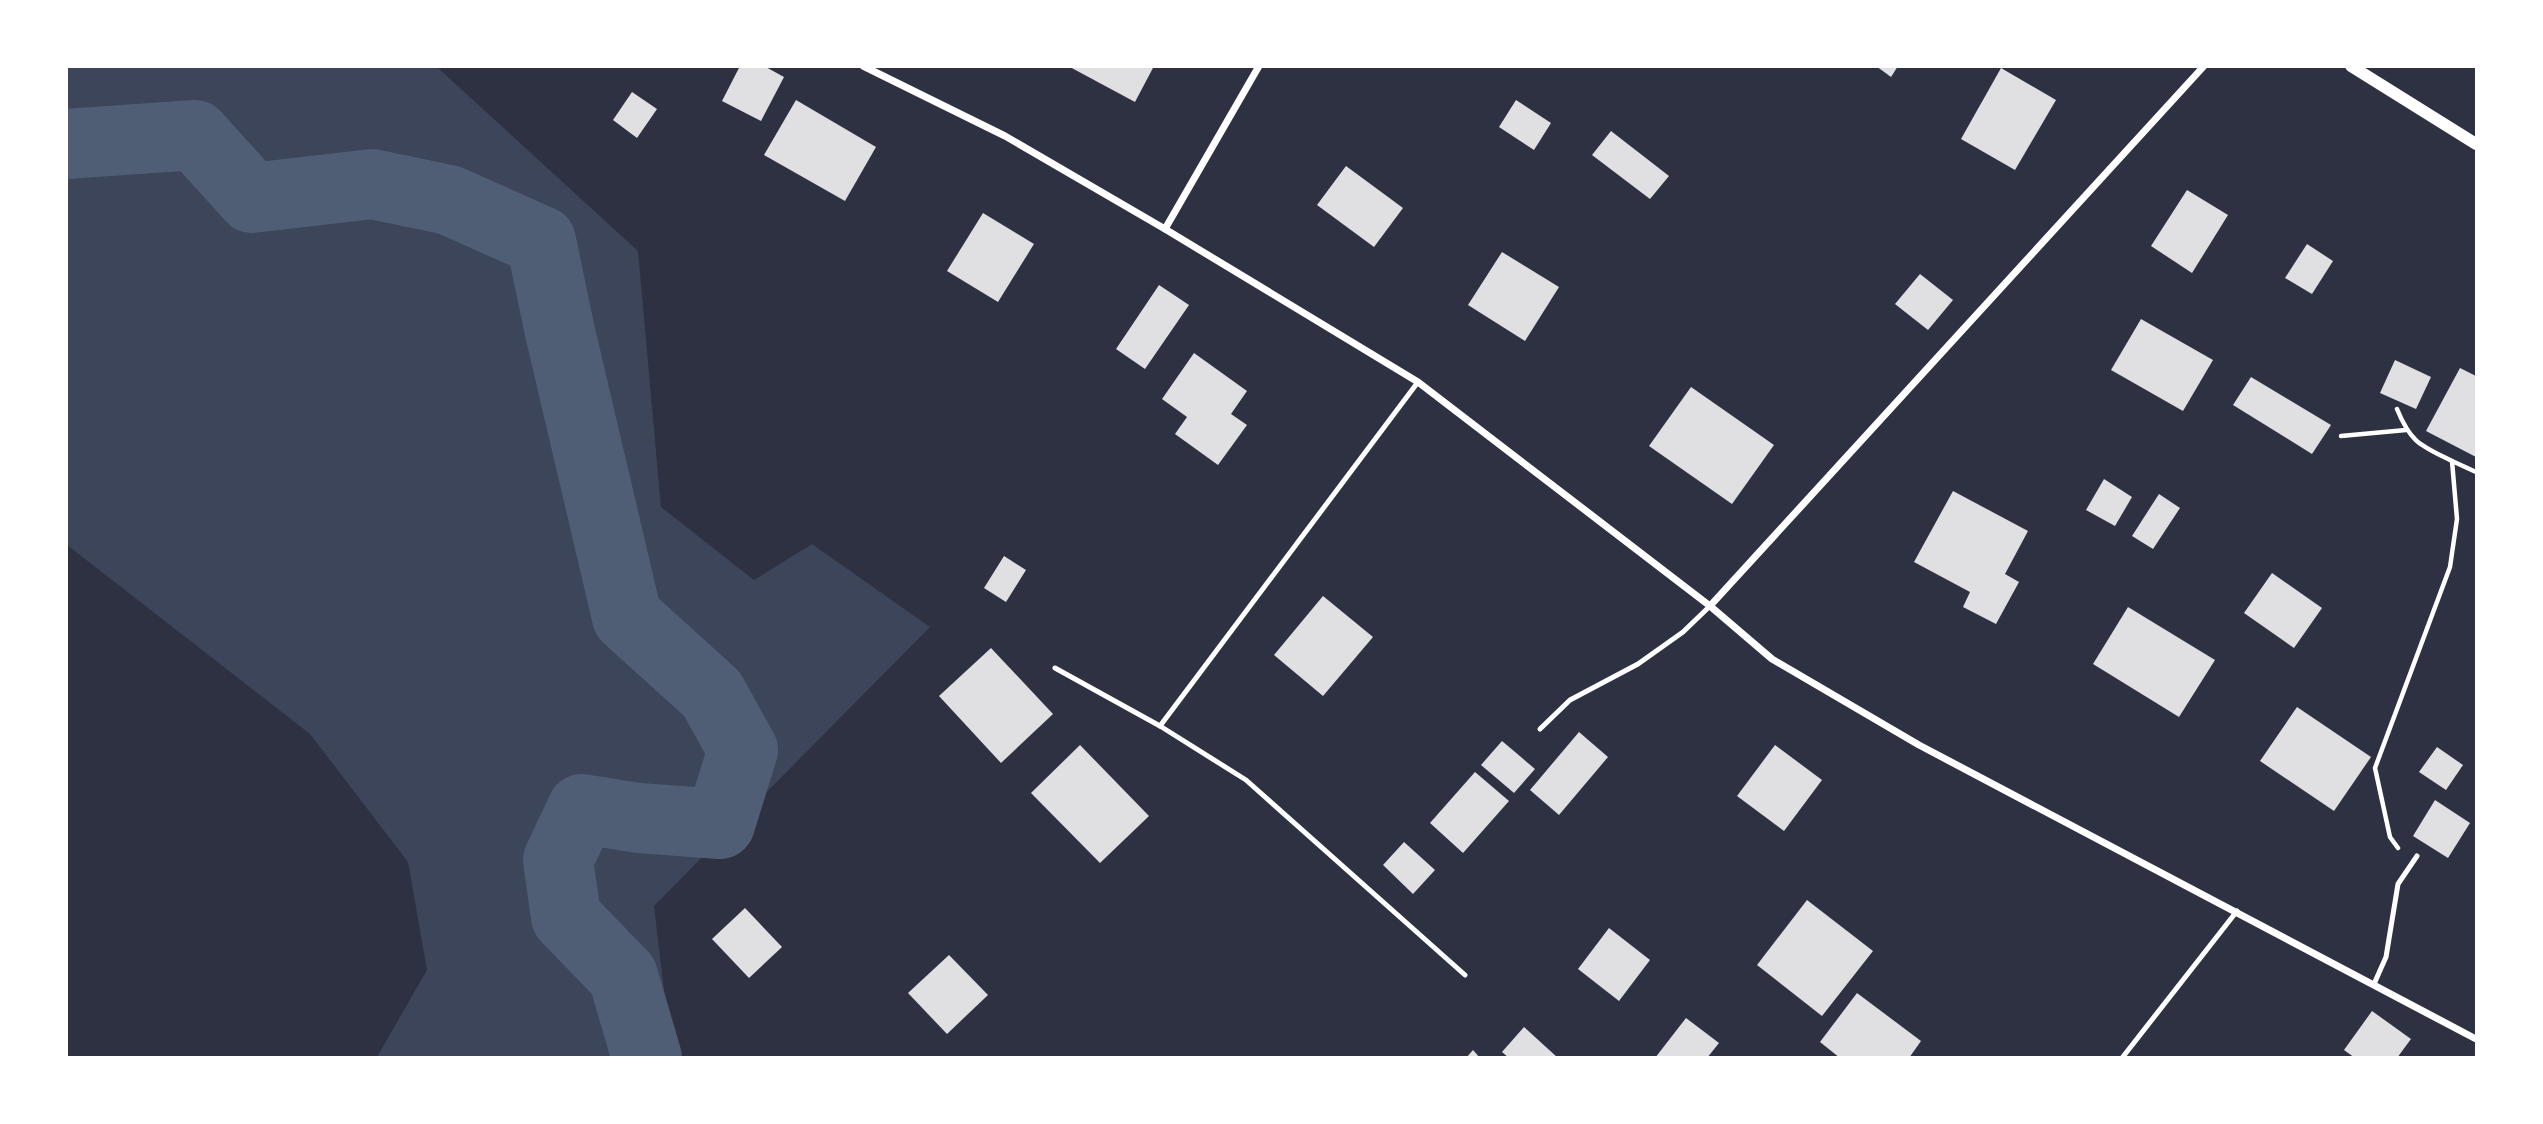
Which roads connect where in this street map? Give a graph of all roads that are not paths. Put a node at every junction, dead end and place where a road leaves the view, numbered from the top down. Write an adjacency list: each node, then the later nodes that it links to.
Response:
1 (863, 66): 6 (street)
2 (1259, 66): 6 (street)
3 (2204, 66): 8 (street)
4 (2351, 66): 5 (street)
5 (2476, 144)
6 (1165, 229): 7 (street)
7 (1418, 382): 8 (street); 10 (lane)
8 (1710, 606): 11 (lane); 13 (street)
9 (1055, 668): 10 (lane)
10 (1160, 726): 14 (lane)
11 (1540, 729)
12 (2417, 856): 15 (lane)
13 (2237, 911): 15 (street); 17 (lane)
14 (1465, 975)
15 (2374, 984): 16 (street)
16 (2476, 1039)
17 (2122, 1058)

